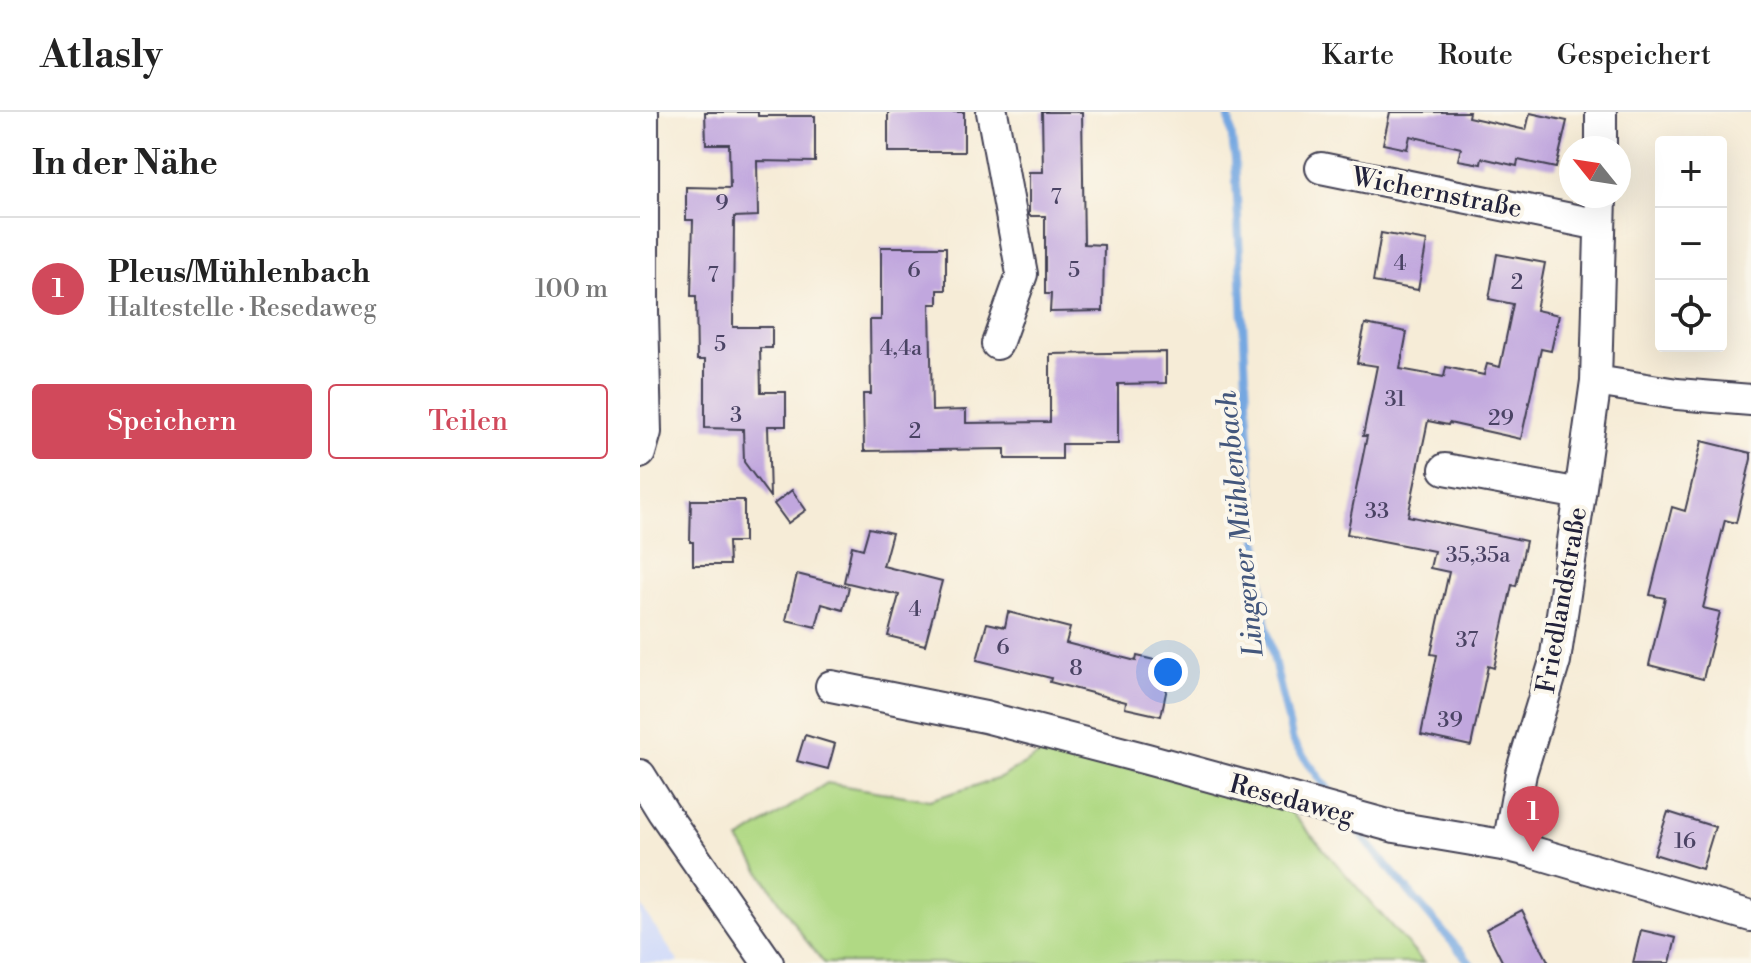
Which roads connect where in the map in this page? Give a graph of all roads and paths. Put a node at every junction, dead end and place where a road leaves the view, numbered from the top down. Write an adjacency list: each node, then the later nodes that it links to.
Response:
1 (643, 112): 10 (street)
2 (992, 112): 7 (street)
3 (1601, 112): 4 (street)
4 (1601, 136)
5 (1321, 168): 6 (street, Wichernstraße)
6 (1600, 210): 8 (street, Friedlandstraße)
7 (997, 344)
8 (1596, 381): 9 (street); 12 (street, Friedlandstraße)
9 (1751, 400)
10 (640, 453)
11 (1445, 469): 12 (street, Friedlandstraße)
12 (1580, 494): 15 (street, Friedlandstraße)
13 (831, 686): 15 (street, Resedaweg)
14 (640, 775): 17 (street)
15 (1508, 846): 16 (street, Resedaweg)
16 (1751, 916)
17 (768, 963)

